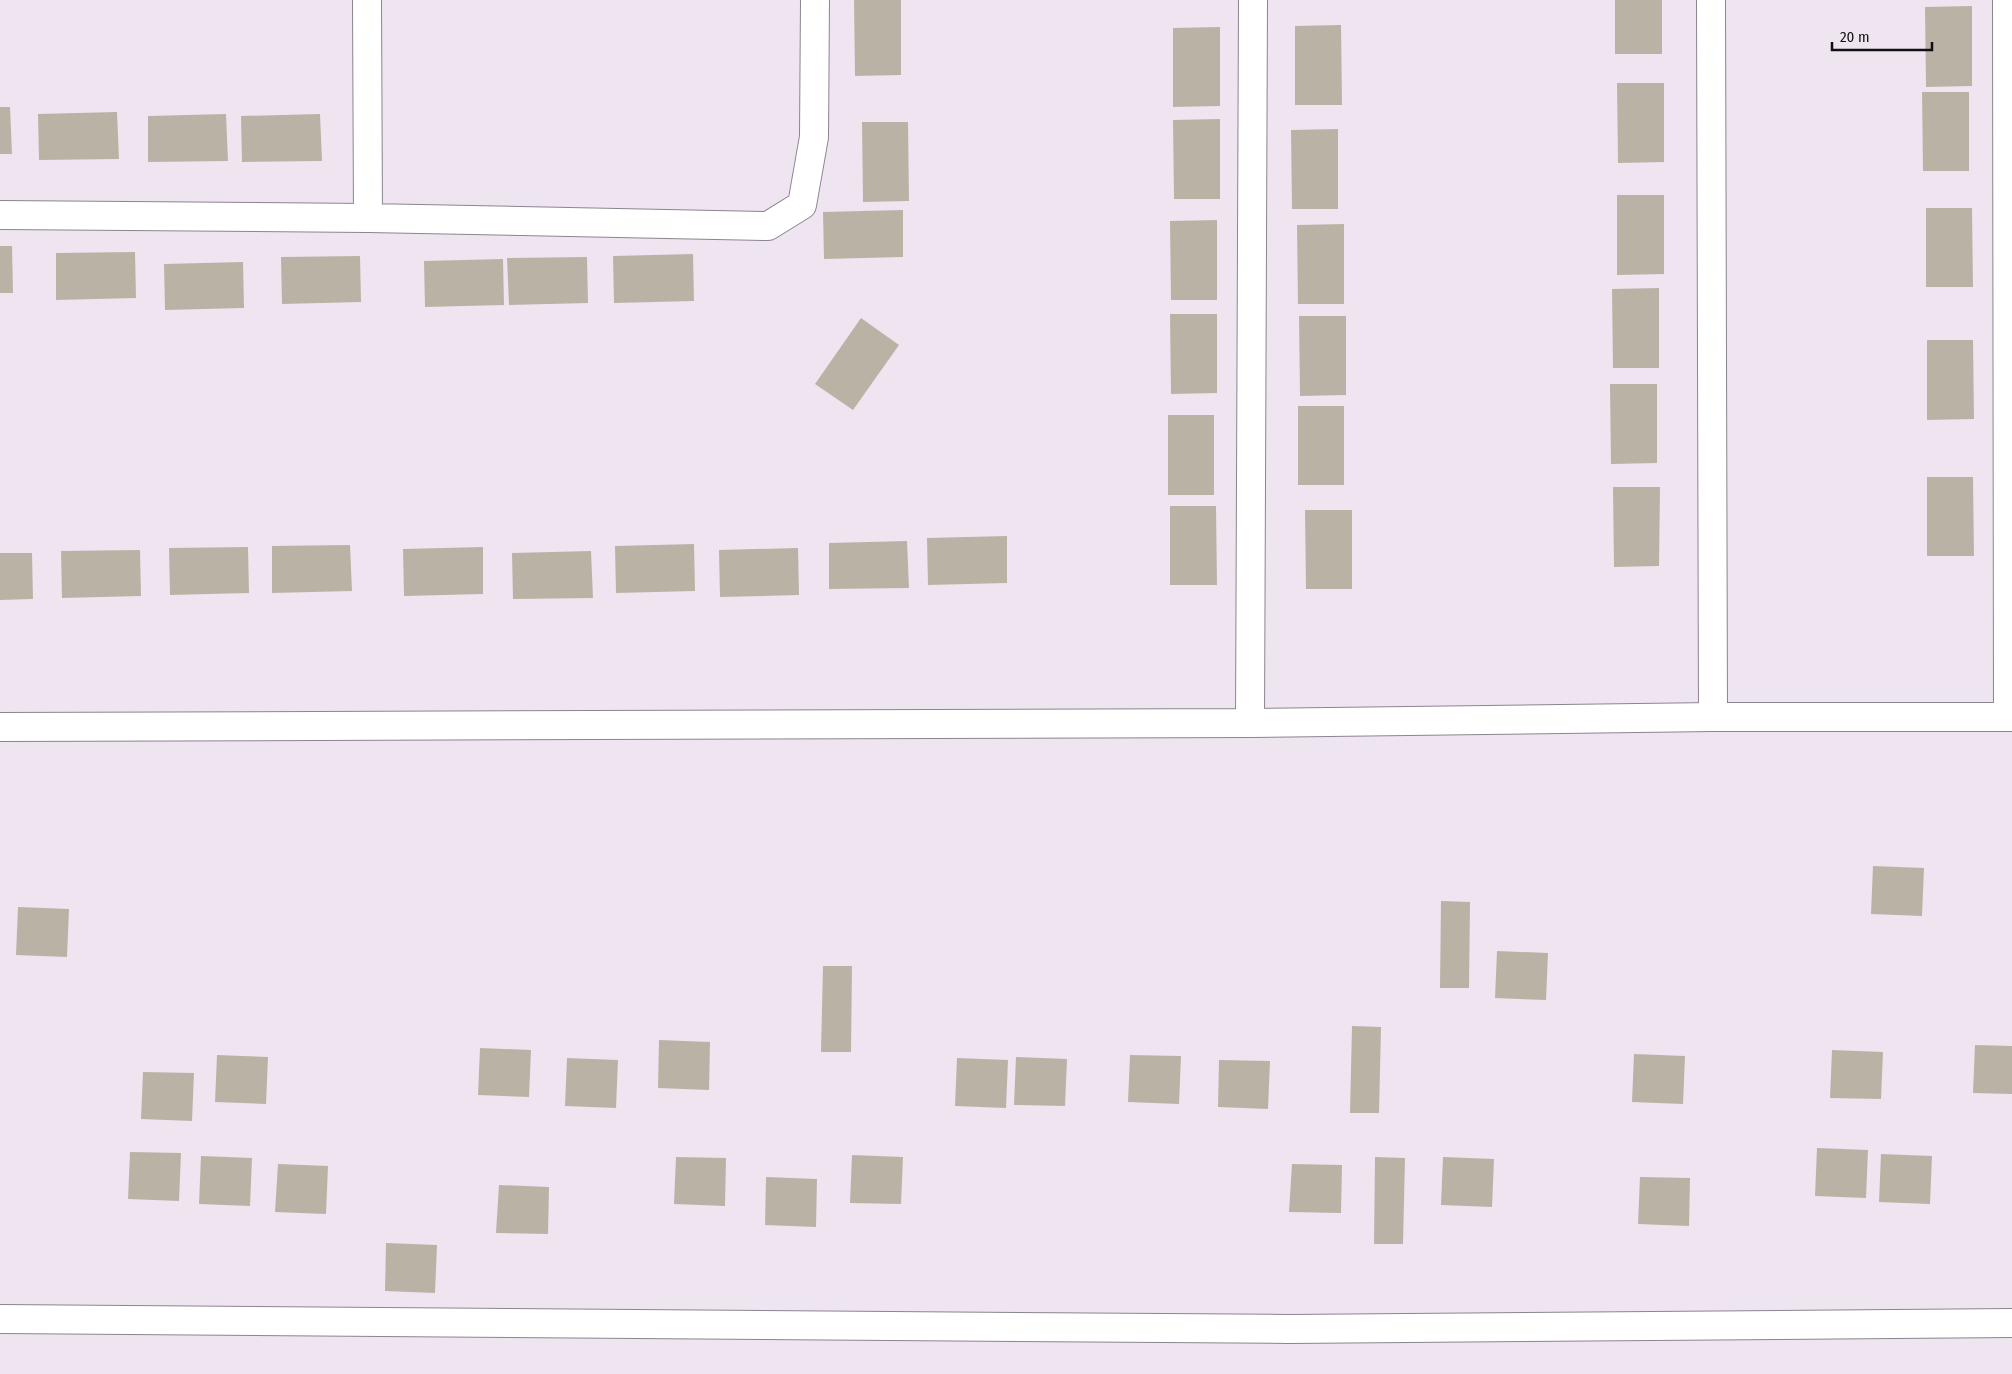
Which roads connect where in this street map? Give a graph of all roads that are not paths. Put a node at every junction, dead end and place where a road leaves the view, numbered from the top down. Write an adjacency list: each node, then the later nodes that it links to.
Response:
1 (367, 0): 7 (street)
2 (815, 0): 7 (street)
3 (1253, 0): 10 (street)
4 (1711, 0): 9 (street)
5 (2007, 0): 8 (street)
6 (0, 215): 7 (street)
7 (368, 218)
8 (2010, 716): 9 (street)
9 (1713, 717): 10 (street)
10 (1250, 722): 11 (street)
11 (0, 727)
12 (0, 1319): 13 (street)
13 (2012, 1323)

